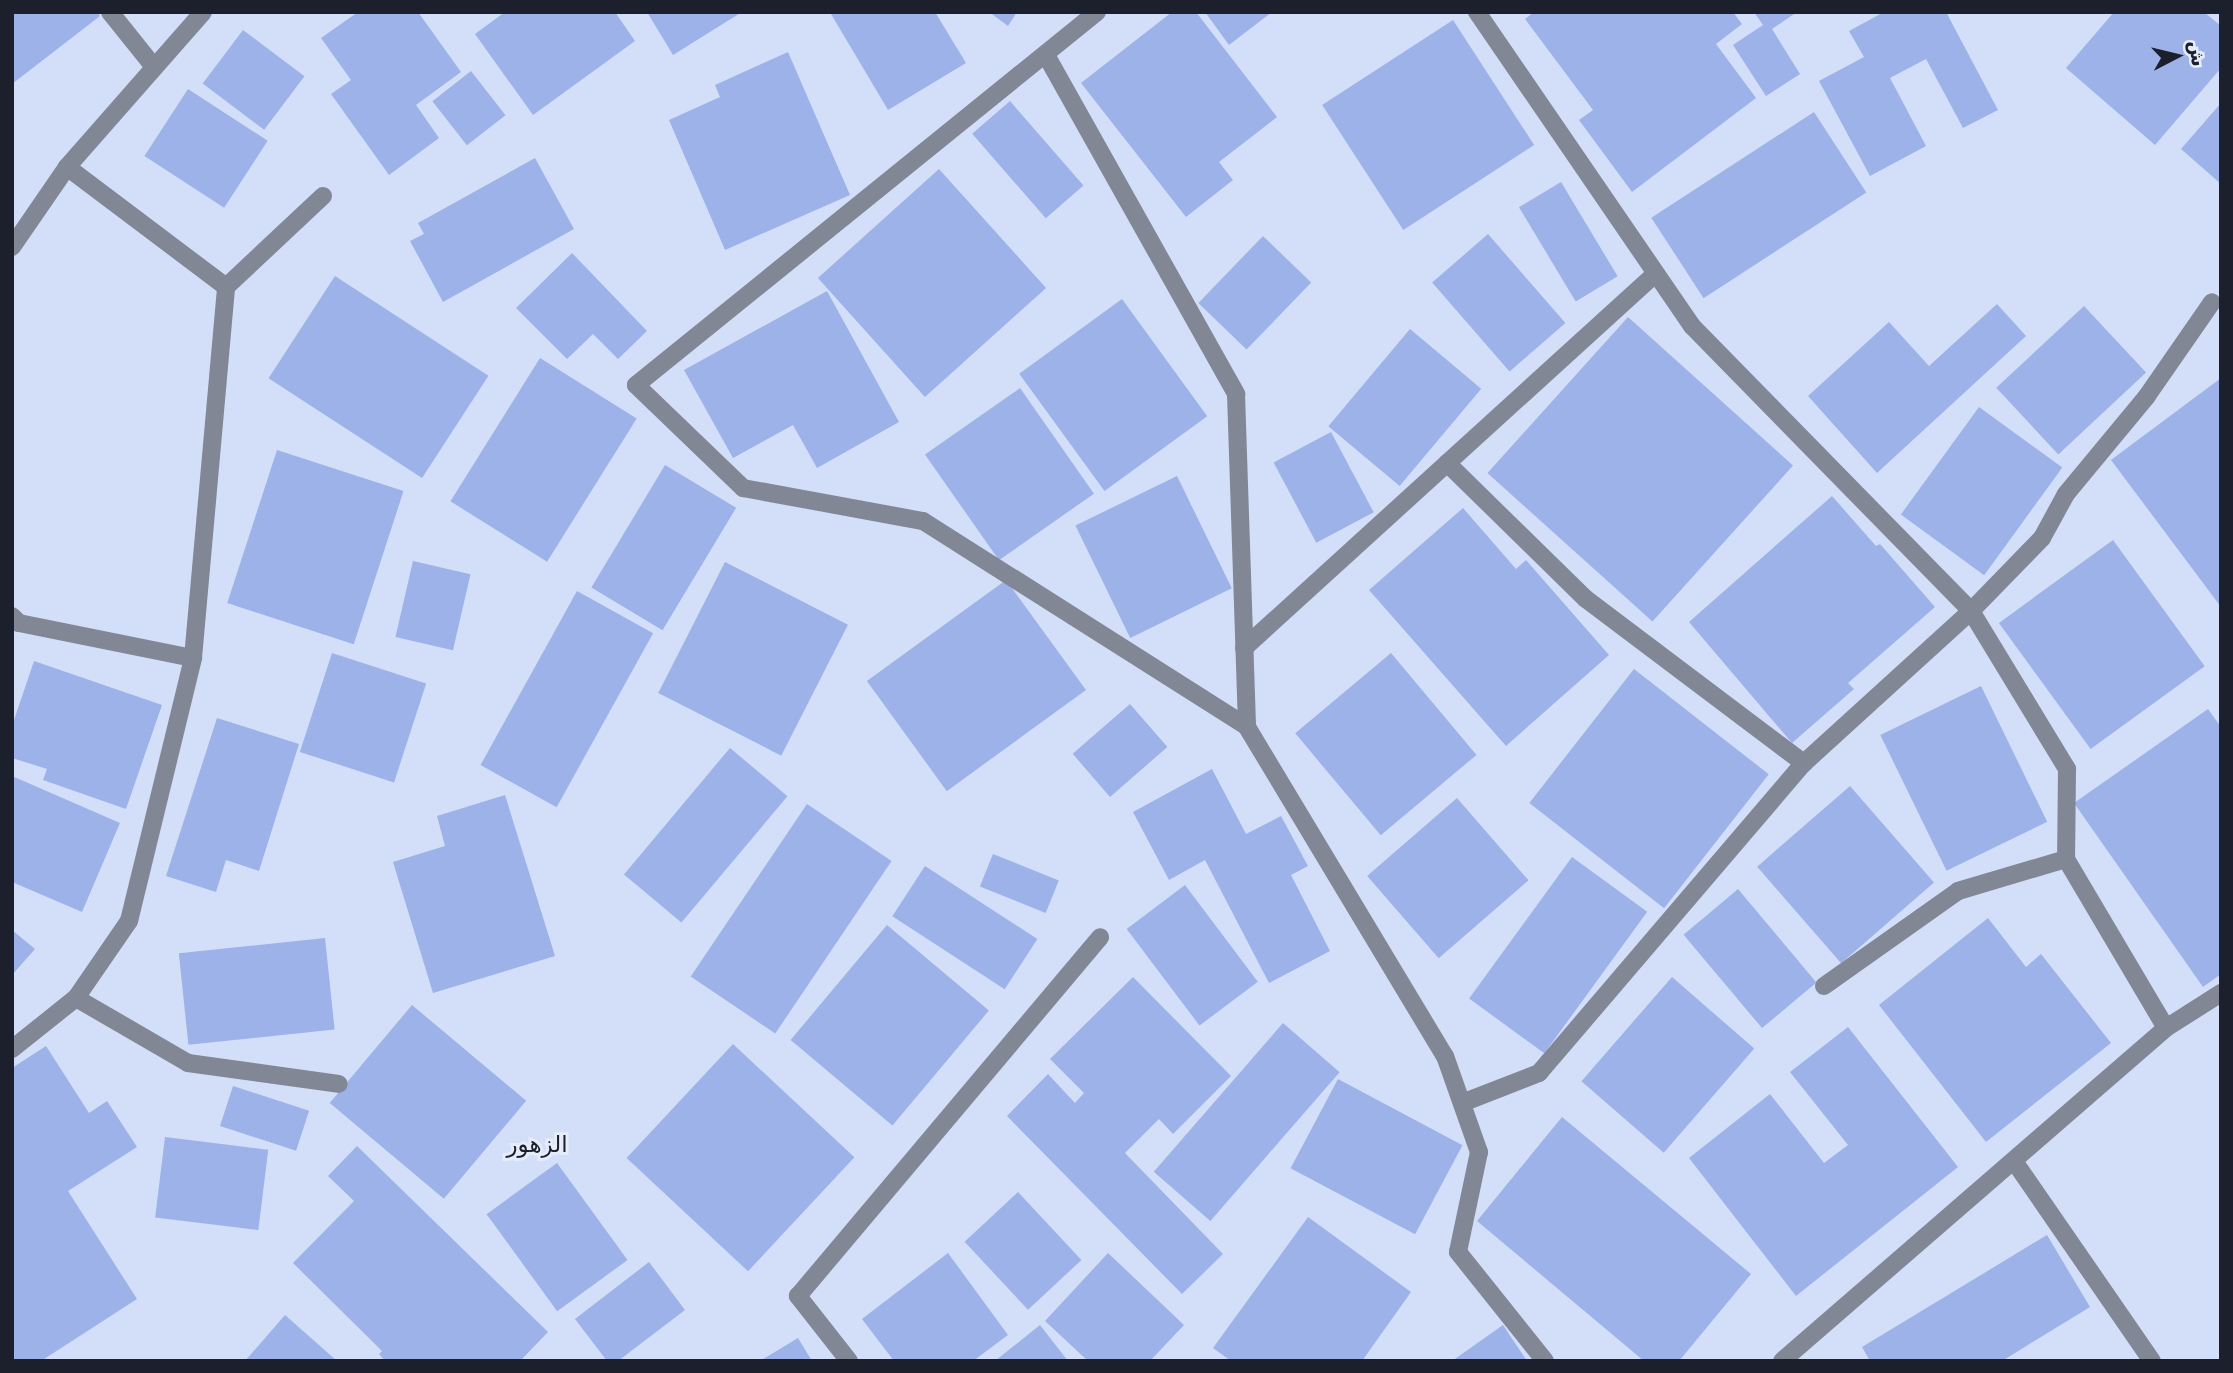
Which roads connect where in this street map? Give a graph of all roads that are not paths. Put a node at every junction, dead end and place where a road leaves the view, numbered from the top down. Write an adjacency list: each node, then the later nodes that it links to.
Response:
1 (110, 12): 6 (street)
2 (203, 12): 6 (street)
3 (1097, 12): 5 (street)
4 (1477, 12): 10 (street)
5 (1046, 55): 16 (street); 18 (street)
6 (154, 67): 7 (street)
7 (67, 167): 9 (street); 11 (street)
8 (323, 196): 11 (street)
9 (12, 247)
10 (1655, 274): 13 (street); 14 (street)
11 (226, 287): 17 (street)
12 (2212, 302): 14 (street)
13 (1447, 463): 16 (street); 19 (street)
14 (1972, 611): 19 (street); 20 (street)
15 (12, 616): 17 (street)
16 (1244, 649): 18 (street)
17 (193, 658): 24 (street)
18 (1247, 727): 28 (street)
19 (1804, 763): 28 (street)
20 (2066, 859): 22 (street); 25 (street)
21 (1100, 937): 30 (street)
22 (1824, 986)
23 (2221, 993): 25 (street)
24 (76, 998): 26 (street); 27 (street)
25 (2166, 1028): 29 (street)
26 (12, 1049)
27 (339, 1084)
28 (1462, 1103): 31 (street)
29 (2014, 1161): 32 (street); 33 (street)
30 (849, 1361)
31 (1545, 1361)
32 (1782, 1361)
33 (2152, 1361)

